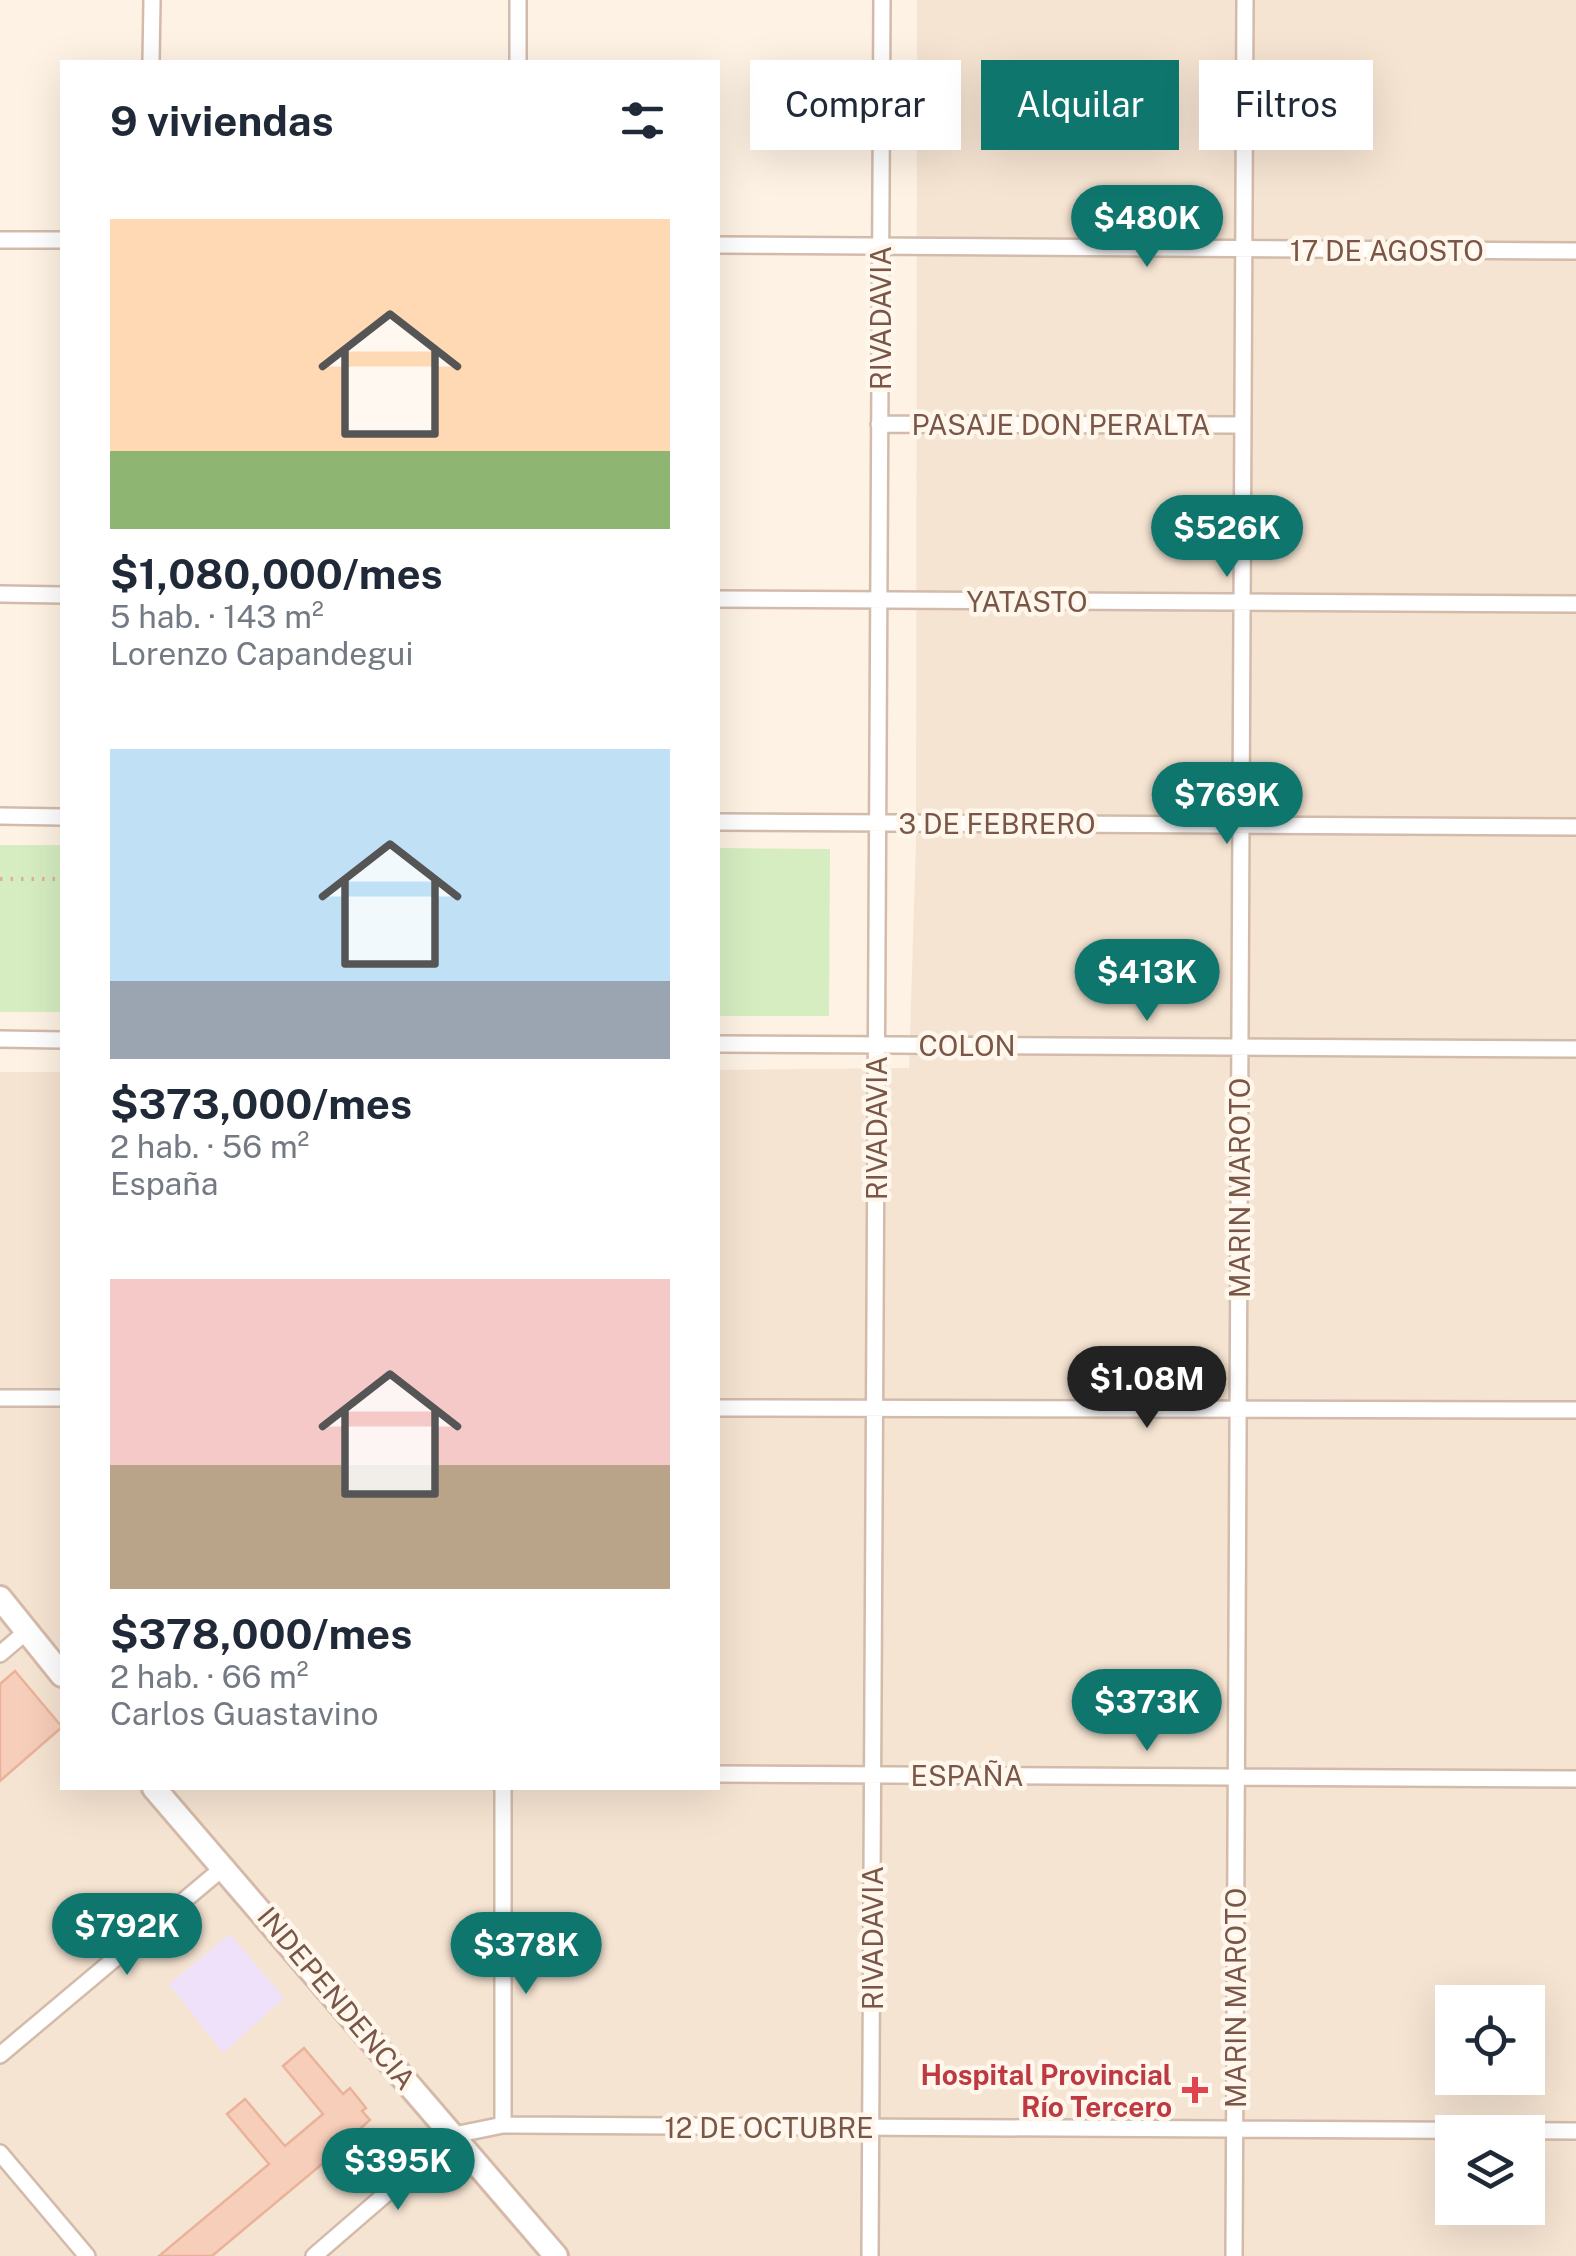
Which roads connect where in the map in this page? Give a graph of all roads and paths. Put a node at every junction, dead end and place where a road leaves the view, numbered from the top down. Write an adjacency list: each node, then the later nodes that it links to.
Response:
1 (152, 0): 5 (street)
2 (518, 0): 6 (street)
3 (882, 0): 10 (street, RIVADAVIA)
4 (1245, 0): 11 (street, MARIN MAROTO)
5 (151, 60)
6 (518, 60)
7 (0, 240): 8 (street)
8 (60, 240)
9 (720, 245): 10 (street, 17 DE AGOSTO)
10 (880, 246): 11 (street, 17 DE AGOSTO); 13 (street, RIVADAVIA)
11 (1244, 248): 12 (street, 17 DE AGOSTO); 14 (street, MARIN MAROTO)
12 (1576, 251)
13 (879, 424): 14 (street, PASAJE DON PERALTA); 18 (street, RIVADAVIA)
14 (1243, 425): 19 (street, MARIN MAROTO)
15 (0, 594): 16 (street)
16 (60, 595)
17 (720, 599): 18 (street, YATASTO)
18 (878, 600): 19 (street, YATASTO); 24 (street, RIVADAVIA)
19 (1242, 602): 20 (street, YATASTO); 25 (street, MARIN MAROTO)
20 (1576, 604)
21 (0, 816): 22 (street)
22 (60, 816)
23 (720, 822): 24 (street, 3 DE FEBRERO)
24 (877, 822): 25 (street, 3 DE FEBRERO); 32 (street, RIVADAVIA)
25 (1241, 825): 26 (street, 3 DE FEBRERO); 33 (street, MARIN MAROTO)
26 (1576, 827)
27 (0, 879): 28 (path)
28 (60, 879)
29 (0, 1039): 30 (street)
30 (60, 1040)
31 (720, 1044): 32 (street, COLON)
32 (876, 1045): 33 (street, COLON); 38 (street, RIVADAVIA)
33 (1240, 1047): 34 (street, COLON); 39 (street, MARIN MAROTO)
34 (1576, 1050)
35 (0, 1398): 36 (street)
36 (60, 1398)
37 (720, 1408): 38 (street)
38 (874, 1408): 39 (street); 46 (street, RIVADAVIA)
39 (1238, 1409): 40 (street); 47 (street, MARIN MAROTO)
40 (1576, 1410)
41 (0, 1598): 42 (main road)
42 (27, 1630): 43 (street); 44 (main road)
43 (0, 1654)
44 (60, 1672)
45 (720, 1774): 46 (street, ESPAÑA)
46 (872, 1774): 47 (street, ESPAÑA); 54 (street, RIVADAVIA)
47 (1236, 1776): 48 (street, ESPAÑA); 55 (street, MARIN MAROTO)
48 (1576, 1778)
49 (156, 1790): 51 (main road, INDEPENDENCIA)
50 (503, 1790): 53 (street)
51 (224, 1867): 52 (street); 57 (main road, INDEPENDENCIA)
52 (0, 2055)
53 (503, 2125): 54 (street, 12 DE OCTUBRE); 57 (street, 12 DE OCTUBRE)
54 (871, 2127): 55 (street, 12 DE OCTUBRE); 62 (street, RIVADAVIA)
55 (1234, 2129): 56 (street, 12 DE OCTUBRE); 63 (street, MARIN MAROTO)
56 (1576, 2131)
57 (454, 2136): 60 (street); 61 (main road, INDEPENDENCIA)
58 (0, 2154): 59 (street)
59 (87, 2256)
60 (314, 2256)
61 (556, 2256)
62 (870, 2256)
63 (1234, 2256)

